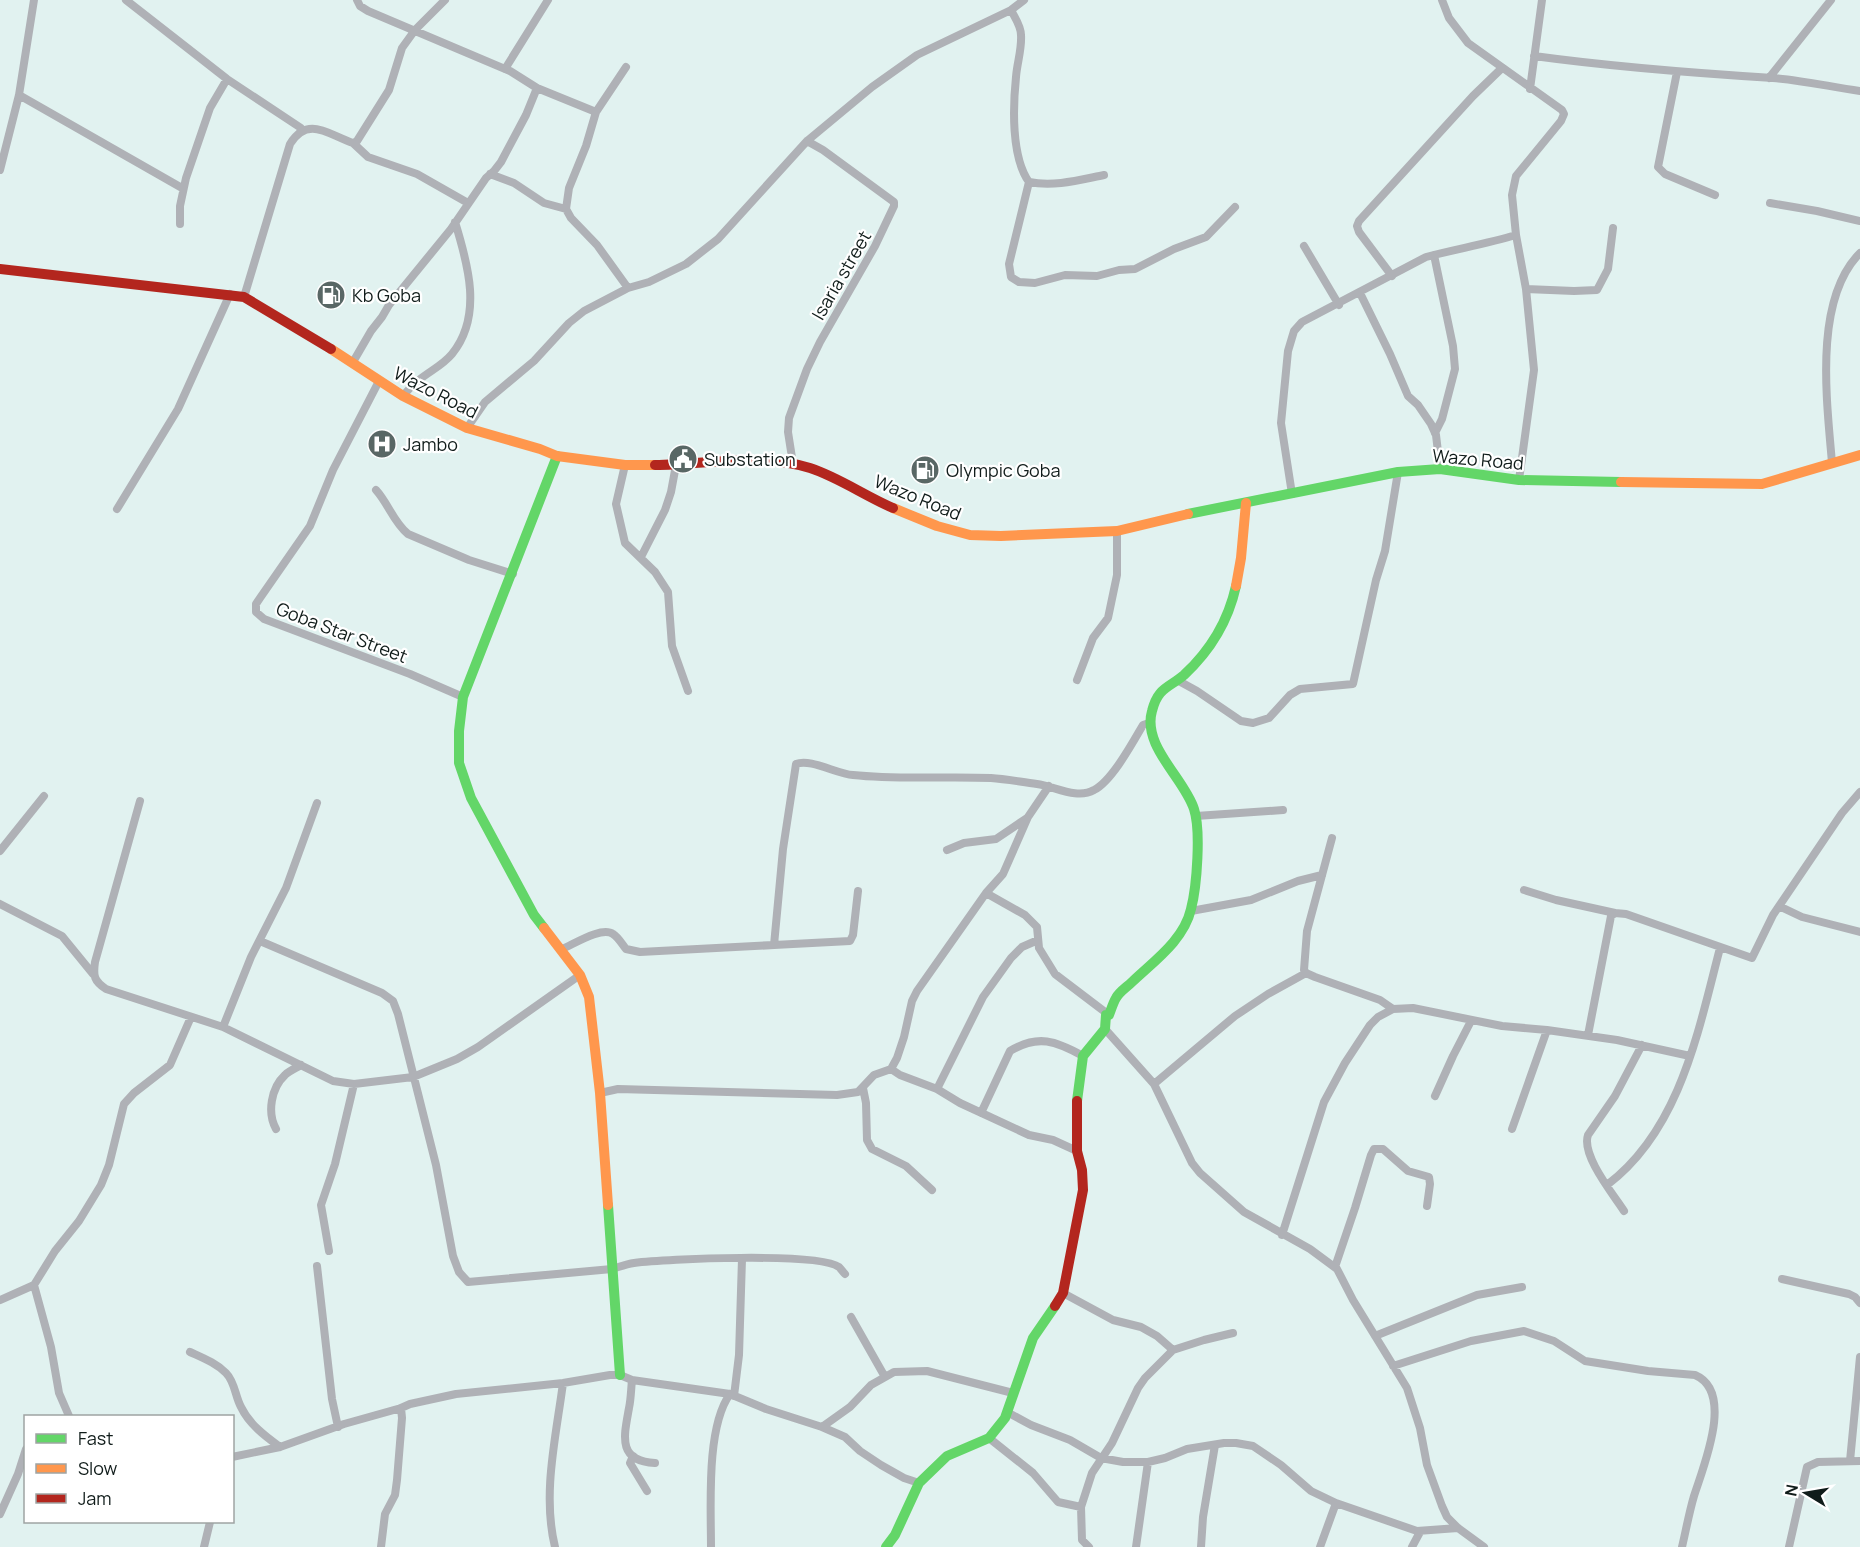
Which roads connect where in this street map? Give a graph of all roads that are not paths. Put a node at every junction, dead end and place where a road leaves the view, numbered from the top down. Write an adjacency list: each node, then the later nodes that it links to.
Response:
1 (34, 0): 22 (street)
2 (126, 0): 18 (street)
3 (357, 0): 11 (street)
4 (445, 0): 11 (street)
5 (548, 0): 15 (street)
6 (1024, 0): 10 (street)
7 (1442, 0): 14 (street)
8 (1542, 0): 12 (street)
9 (1831, 0): 17 (street)
10 (1011, 10): 25 (street); 30 (street)
11 (415, 30): 15 (street); 26 (street)
12 (1534, 56): 16 (street); 20 (street)
13 (626, 67): 23 (street)
14 (1502, 68): 20 (street); 46 (street)
15 (506, 69): 19 (street)
16 (1677, 72): 17 (street); 32 (street)
17 (1769, 78): 21 (street)
18 (227, 79): 24 (street); 31 (street)
19 (537, 88): 23 (street); 28 (street)
20 (1530, 89): 41 (street)
21 (1860, 90)
22 (19, 94): 27 (street); 31 (street)
23 (596, 112): 36 (street)
24 (300, 132): 26 (street); 51 (street)
25 (807, 141): 47 (street); 61 (street, Isaria street)
26 (352, 143): 33 (street)
27 (0, 170)
28 (490, 174): 33 (street); 36 (street)
29 (1104, 175): 30 (street)
30 (1029, 182): 35 (street)
31 (183, 188): 39 (street)
32 (1715, 195)
33 (468, 203): 38 (street)
34 (1770, 203): 37 (street)
35 (1235, 207)
36 (566, 209): 47 (street)
37 (1860, 221)
38 (455, 222): 53 (street); 55 (street)
39 (180, 224)
40 (1613, 228): 48 (street)
41 (1516, 235): 44 (street); 48 (street)
42 (1304, 246): 52 (street)
43 (1860, 253): 60 (street)
44 (1434, 255): 46 (street); 57 (street)
45 (0, 269): 49 (street, Wazo Road)
46 (1392, 276): 50 (street)
47 (628, 288): 56 (street)
48 (1526, 289): 66 (street)
49 (230, 294): 51 (street, Wazo Road); 70 (street)
50 (1360, 294): 52 (street); 57 (street)
51 (244, 297): 53 (street, Wazo Road)
52 (1339, 304): 68 (street)
53 (353, 362): 54 (street, Wazo Road)
54 (379, 381): 55 (street, Wazo Road); 77 (street, Goba Star Street)
55 (403, 396): 56 (street, Wazo Road)
56 (467, 428): 59 (street, Wazo Road)
57 (1435, 433): 64 (street)
58 (1860, 455): 60 (street, Wazo Road)
59 (557, 456): 62 (street, Wazo Road); 73 (street)
60 (1832, 463): 66 (street, Wazo Road)
61 (793, 464): 63 (street, Wazo Road); 71 (street, Wazo Road)
62 (625, 465): 63 (street, Wazo Road); 72 (street)
63 (676, 465): 72 (street)
64 (1440, 469): 65 (street, Wazo Road); 66 (street, Wazo Road)
65 (1398, 472): 68 (street, Wazo Road); 75 (street)
66 (1519, 480)
67 (376, 490): 73 (street)
68 (1292, 494): 69 (street, Wazo Road)
69 (1246, 503): 71 (street, Wazo Road); 75 (street)
70 (117, 509)
71 (1117, 531): 74 (street)
72 (641, 557): 76 (street)
73 (513, 574): 77 (street)
74 (1077, 680)
75 (1177, 680): 78 (street)
76 (688, 691)
77 (463, 697): 103 (street)
78 (1149, 723): 79 (street); 85 (street)
79 (1049, 786): 86 (street); 101 (street)
80 (1860, 792): 95 (street)
81 (44, 796): 89 (street)
82 (140, 801): 105 (street)
83 (317, 804): 100 (street)
84 (1283, 810): 85 (street)
85 (1196, 816): 96 (street)
86 (1028, 817): 88 (street); 93 (street)
87 (1332, 838): 90 (street)
88 (946, 850)
89 (0, 851)
90 (1323, 875): 96 (street); 104 (street)
91 (1524, 890): 97 (street)
92 (858, 891): 101 (street)
93 (986, 893): 99 (street); 119 (street)
94 (0, 904): 105 (street)
95 (1779, 906): 98 (street); 102 (street)
96 (1191, 911): 108 (street)
97 (1615, 913): 102 (street); 114 (street)
98 (1860, 932)
99 (1038, 940): 108 (street); 124 (street)
100 (260, 941): 111 (street); 120 (street)
101 (774, 945): 103 (street)
102 (1720, 948): 117 (street)
103 (562, 949): 106 (street)
104 (1306, 973): 107 (street); 122 (street)
105 (93, 974): 109 (street)
106 (580, 975): 120 (street); 125 (street)
107 (1393, 1009): 110 (street); 135 (street)
108 (1109, 1014): 112 (street)
109 (191, 1017): 111 (street); 143 (street)
110 (1471, 1021): 113 (street); 126 (street)
111 (223, 1027): 118 (street)
112 (1105, 1029): 116 (street); 122 (street)
113 (1547, 1030): 114 (street); 129 (street)
114 (1588, 1035): 115 (street)
115 (1642, 1045): 117 (street); 131 (street)
116 (1083, 1056): 127 (street); 130 (street)
117 (1690, 1056): 131 (street)
118 (302, 1065): 121 (street); 128 (street)
119 (891, 1069): 123 (street); 124 (street)
120 (413, 1077): 121 (street); 140 (street)
121 (354, 1084): 136 (street)
122 (1154, 1084): 135 (street)
123 (863, 1088): 125 (street); 132 (street)
124 (937, 1089): 127 (street)
125 (600, 1093): 140 (street)
126 (1435, 1096)
127 (981, 1113): 130 (street)
128 (276, 1129)
129 (1512, 1129)
130 (1077, 1152): 145 (street)
131 (1607, 1185): 134 (street)
132 (932, 1190)
133 (1427, 1206): 139 (street)
134 (1624, 1210)
135 (1282, 1235): 139 (street)
136 (328, 1251)
137 (742, 1259): 140 (street); 141 (street); 160 (street)
138 (317, 1266): 164 (street)
139 (1335, 1267): 150 (street)
140 (612, 1269): 155 (street)
141 (845, 1274)
142 (1782, 1279): 147 (street)
143 (34, 1285): 146 (street); 163 (street)
144 (1522, 1287): 150 (street)
145 (1063, 1293): 151 (street); 159 (street)
146 (0, 1300)
147 (1860, 1303)
148 (851, 1317): 156 (street)
149 (1233, 1333): 151 (street)
150 (1375, 1336): 154 (street)
151 (1173, 1350): 172 (street)
152 (190, 1352): 168 (street)
153 (1860, 1357): 173 (street)
154 (1393, 1366): 183 (street); 196 (street)
155 (620, 1375): 157 (street); 158 (street)
156 (885, 1377): 159 (street); 165 (street)
157 (632, 1380): 160 (street); 170 (street)
158 (563, 1383): 161 (street); 187 (street)
159 (1013, 1393): 162 (street)
160 (732, 1395): 165 (street); 188 (street)
161 (401, 1408): 164 (street); 186 (street)
162 (1007, 1412): 166 (street); 172 (street)
163 (69, 1415)
164 (338, 1426): 168 (street)
165 (822, 1427): 177 (street)
166 (989, 1438): 177 (street); 180 (street)
167 (1215, 1445): 175 (street); 179 (street); 192 (street)
168 (280, 1447): 171 (street)
169 (24, 1455): 181 (street)
170 (633, 1456): 176 (street); 178 (street)
171 (234, 1457)
172 (1101, 1458): 175 (street); 180 (street)
173 (1850, 1461): 174 (street); 197 (street)
174 (1860, 1461)
175 (1148, 1462): 191 (street)
176 (655, 1463)
177 (919, 1483): 189 (street)
178 (647, 1491)
179 (1336, 1503): 184 (street); 193 (street)
180 (1081, 1507): 190 (street)
181 (0, 1513)
182 (210, 1523): 185 (street)
183 (1458, 1528): 184 (street); 195 (street)
184 (1420, 1532): 194 (street)
185 (204, 1547)
186 (381, 1547)
187 (555, 1547)
188 (711, 1547)
189 (886, 1547)
190 (1089, 1547)
191 (1136, 1547)
192 (1201, 1547)
193 (1320, 1547)
194 (1412, 1547)
195 (1484, 1547)
196 (1682, 1547)
197 (1789, 1547)

